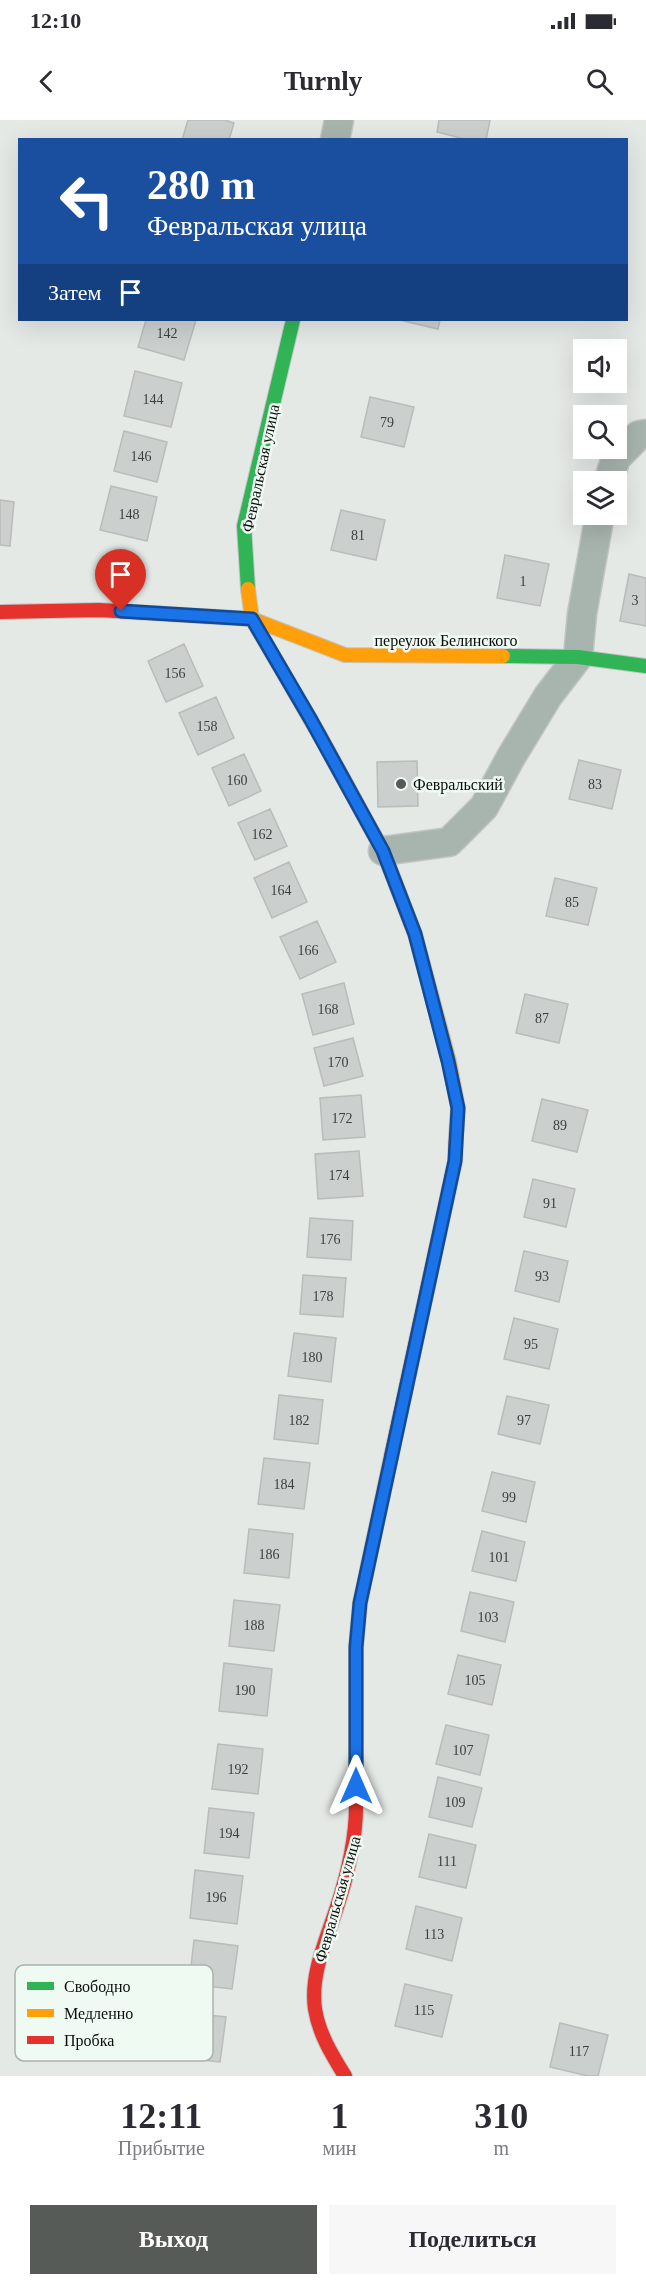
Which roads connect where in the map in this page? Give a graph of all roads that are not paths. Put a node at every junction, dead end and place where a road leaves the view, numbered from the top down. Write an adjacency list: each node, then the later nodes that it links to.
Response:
1 (339, 120): 2 (street)
2 (335, 138)
3 (293, 321): 8 (street, Февральская улица)
4 (646, 434): 5 (street)
5 (612, 471)
6 (598, 525): 9 (street)
7 (0, 612): 8 (street)
8 (252, 619): 9 (street, переулок Белинского); 11 (street, Февральская улица)
9 (578, 657): 10 (street, переулок Белинского); 11 (street)
10 (646, 666)
11 (383, 851): 12 (street, Февральская улица)
12 (345, 2076)

